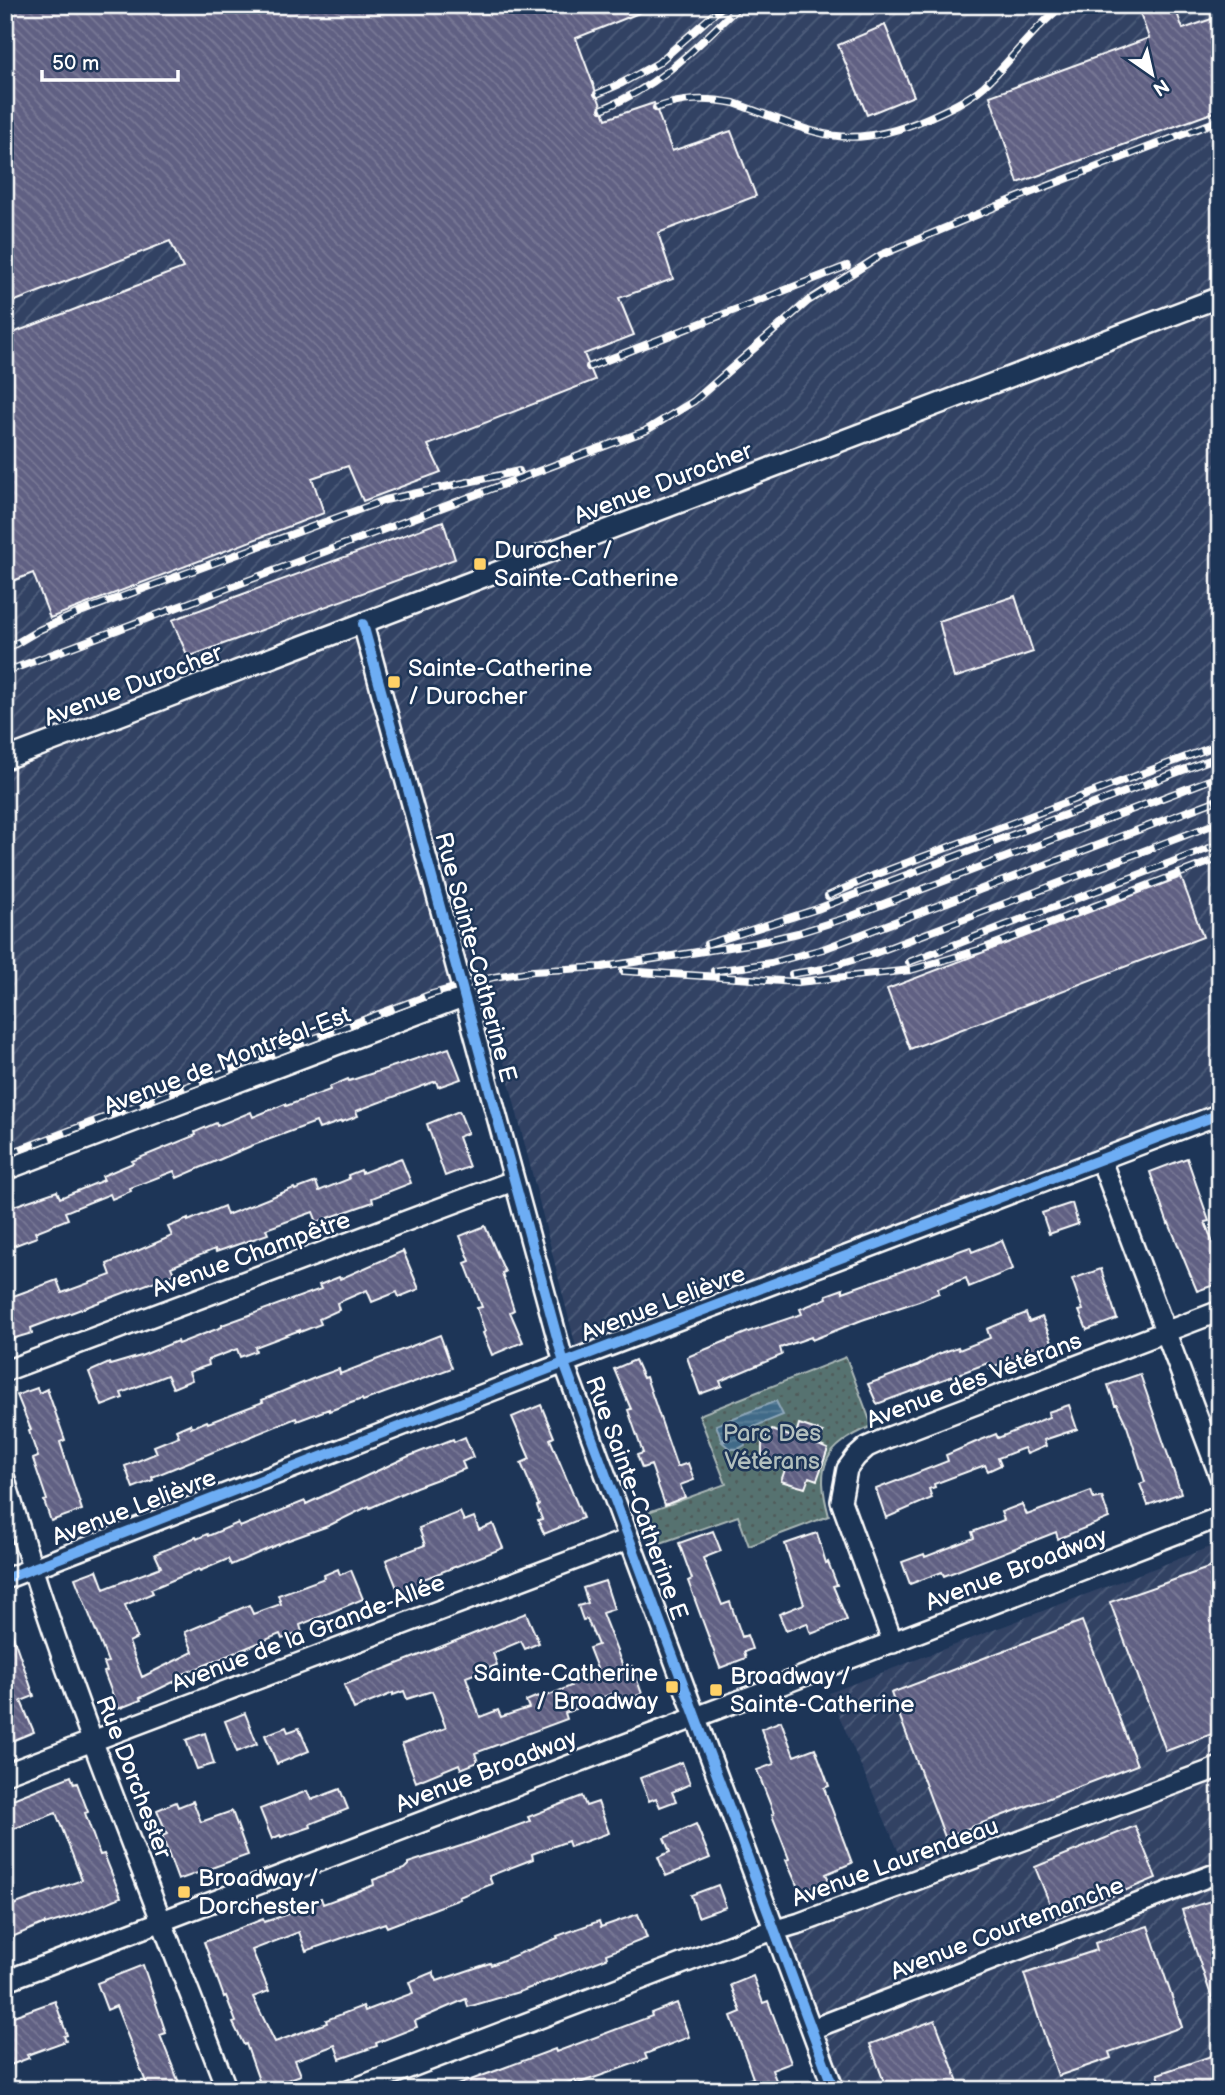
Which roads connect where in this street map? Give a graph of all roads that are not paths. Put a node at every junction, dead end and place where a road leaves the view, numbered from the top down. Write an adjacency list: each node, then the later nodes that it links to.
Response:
1 (1220, 297): 2 (street, Avenue Durocher)
2 (363, 624): 3 (street, Avenue Durocher); 4 (street, Rue Sainte-Catherine E)
3 (5, 759)
4 (465, 996): 7 (street, Avenue de Montréal-Est); 8 (street, Rue Sainte-Catherine E)
5 (1220, 1114): 6 (street, Avenue Lelièvre)
6 (1101, 1160): 10 (street); 11 (street, Avenue Lelièvre)
7 (5, 1170)
8 (513, 1181): 11 (street, Rue Sainte-Catherine E); 12 (street, Avenue Champêtre)
9 (1220, 1311): 10 (street, Avenue des Vétérans)
10 (1164, 1332): 13 (street); 19 (street, Avenue des Vétérans)
11 (564, 1363): 16 (street, Rue Sainte-Catherine E); 17 (street, Avenue Lelièvre)
12 (5, 1371)
13 (1220, 1477)
14 (5, 1479): 17 (street, Rue Dorchester)
15 (1220, 1517): 19 (street, Avenue Broadway)
16 (629, 1539): 20 (street, Rue Sainte-Catherine E); 21 (street, Avenue de la Grande-Allée)
17 (31, 1569): 18 (street, Avenue Lelièvre); 21 (street, Rue Dorchester)
18 (5, 1579)
19 (893, 1643): 20 (street, Avenue Broadway)
20 (697, 1717): 25 (street, Avenue Broadway); 26 (street, Rue Sainte-Catherine E)
21 (93, 1741): 23 (street, Avenue de la Grande-Allée); 25 (street, Rue Dorchester)
22 (1220, 1767): 26 (street, Avenue Laurendeau)
23 (5, 1774)
24 (1220, 1872): 28 (street, Avenue Courtemanche)
25 (162, 1921): 27 (street, Avenue Broadway); 29 (street, Rue Dorchester)
26 (775, 1931): 28 (street, Rue Sainte-Catherine E); 30 (street, Avenue Laurendeau)
27 (5, 1981)
28 (812, 2029): 31 (street, Rue Sainte-Catherine E)
29 (227, 2090)
30 (351, 2090)
31 (834, 2090)

